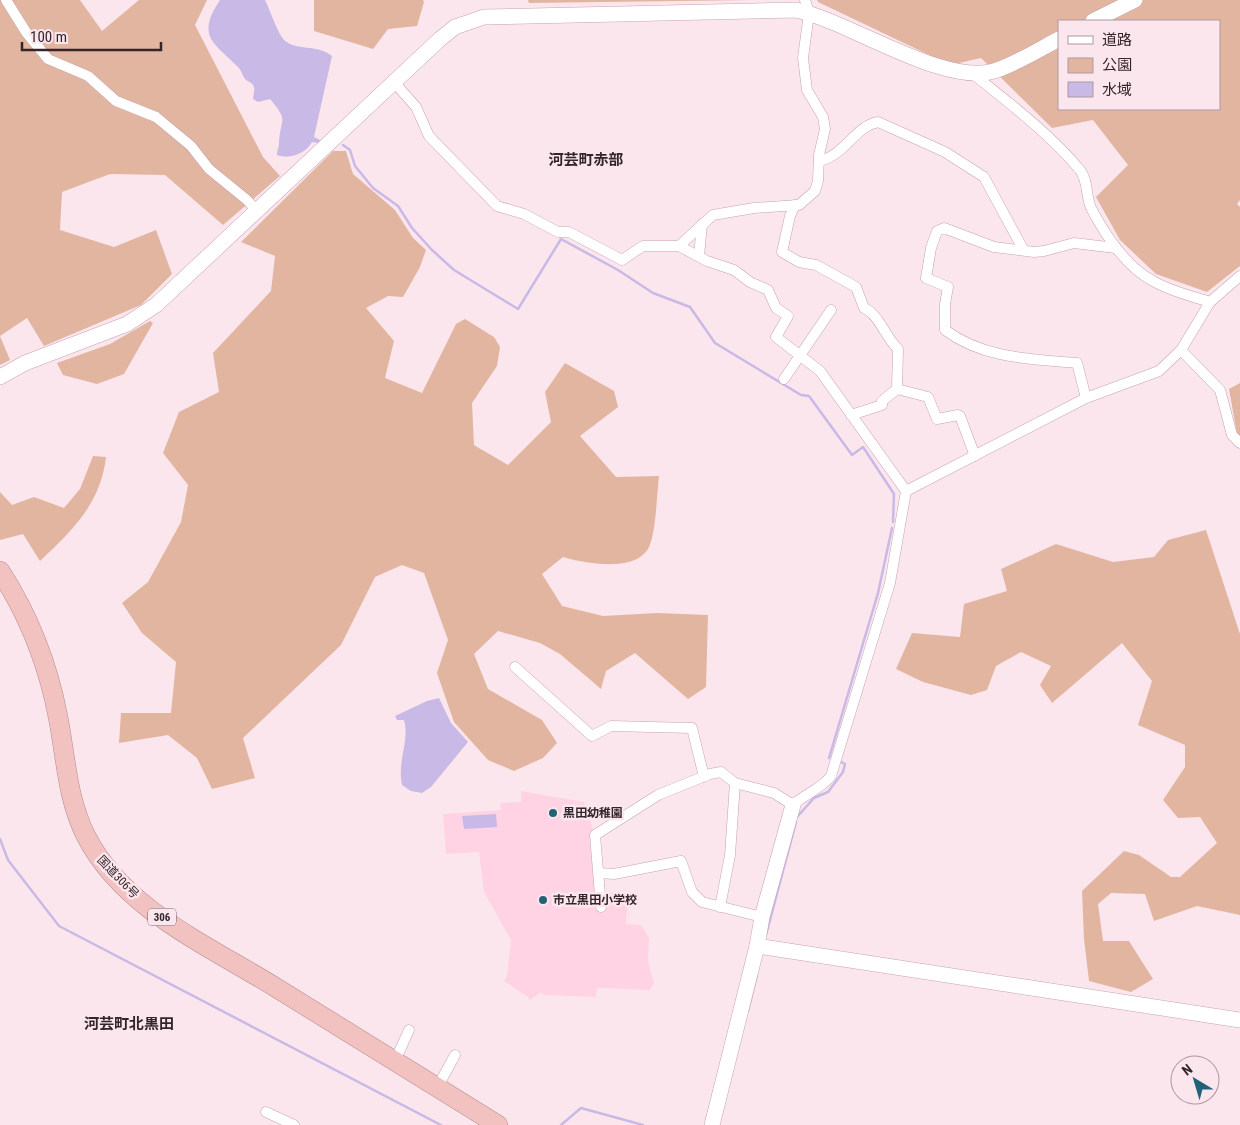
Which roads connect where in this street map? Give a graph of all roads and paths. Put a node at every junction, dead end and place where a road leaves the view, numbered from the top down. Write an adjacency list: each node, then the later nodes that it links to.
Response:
1 (6, 0): 10 (street)
2 (1135, 0): 4 (street)
3 (807, 7): 6 (street); 7 (street); 8 (street)
4 (1096, 20)
5 (1058, 40): 6 (street)
6 (973, 74): 13 (street)
7 (394, 82): 10 (street); 12 (street)
8 (819, 161): 9 (street); 14 (street)
9 (795, 205): 11 (street); 23 (street)
10 (257, 212): 21 (street)
11 (702, 224): 12 (street); 15 (street)
12 (679, 246): 15 (street)
13 (1116, 248): 14 (street); 17 (street)
14 (1023, 249): 24 (street)
15 (699, 256): 20 (street)
16 (1240, 276): 17 (street)
17 (1210, 302): 19 (street)
18 (831, 310): 20 (street)
19 (1181, 350): 24 (street); 26 (street)
20 (802, 355): 22 (street); 25 (street)
21 (0, 377)
22 (784, 379)
23 (897, 389): 25 (street); 27 (street)
24 (1086, 398): 27 (street)
25 (851, 415): 28 (street)
26 (1240, 443)
27 (975, 456): 28 (street)
28 (906, 491): 33 (street)
29 (0, 571): 42 (highway, 国道306号 / 306)
30 (515, 667): 31 (street)
31 (704, 777): 32 (street); 34 (street)
32 (735, 783): 33 (street); 36 (street)
33 (793, 805): 37 (street)
34 (599, 873): 35 (street); 36 (street)
35 (601, 907)
36 (720, 907): 37 (street)
37 (762, 917): 38 (street)
38 (757, 946): 39 (street); 47 (street)
39 (1240, 1020)
40 (409, 1030): 42 (street)
41 (456, 1055): 43 (street)
42 (395, 1061): 43 (highway, 国道306号 / 306)
43 (437, 1088): 46 (highway, 国道306号 / 306)
44 (266, 1112): 45 (street)
45 (294, 1125)
46 (498, 1125)
47 (712, 1125)

